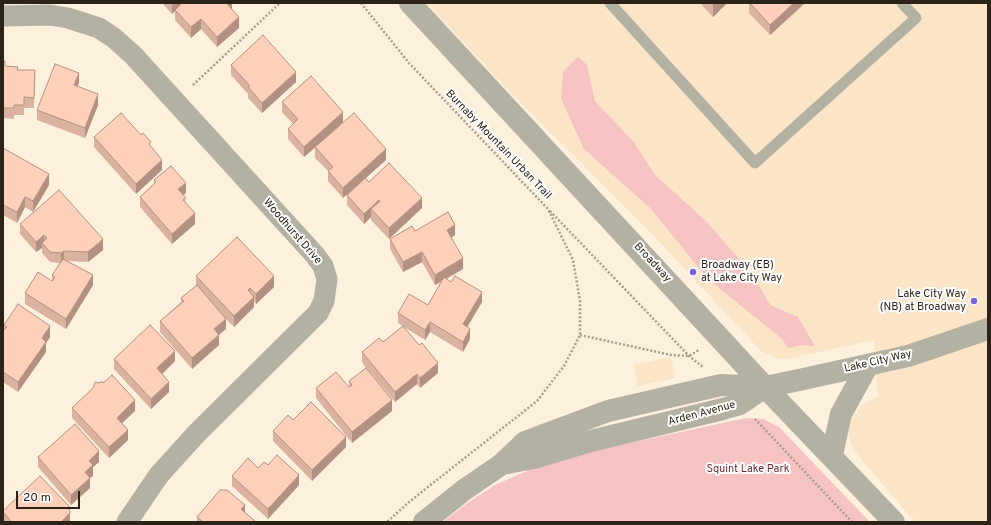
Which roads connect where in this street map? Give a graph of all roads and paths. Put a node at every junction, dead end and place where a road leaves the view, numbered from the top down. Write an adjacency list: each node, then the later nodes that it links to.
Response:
1 (280, 3): 7 (path)
2 (361, 3): 8 (path, Burnaby Mountain Urban Trail)
3 (410, 3): 15 (street, Broadway)
4 (610, 3): 5 (lane)
5 (902, 3)
6 (3, 16): 18 (street, Woodhurst Drive)
7 (193, 85)
8 (548, 209): 10 (path, Burnaby Mountain Urban Trail); 12 (path)
9 (988, 329): 14 (street, Lake City Way)
10 (580, 334): 12 (path); 19 (path, Burnaby Mountain Urban Trail)
11 (699, 350): 12 (path)
12 (689, 356): 13 (path)
13 (700, 364)
14 (868, 364): 15 (street, Lake City Way); 17 (street)
15 (765, 387): 17 (street, Broadway); 20 (street, Arden Avenue)
16 (754, 418): 21 (path)
17 (832, 455): 22 (street, Broadway)
18 (127, 522)
19 (387, 522)
20 (424, 522)
21 (852, 522)
22 (894, 522)

